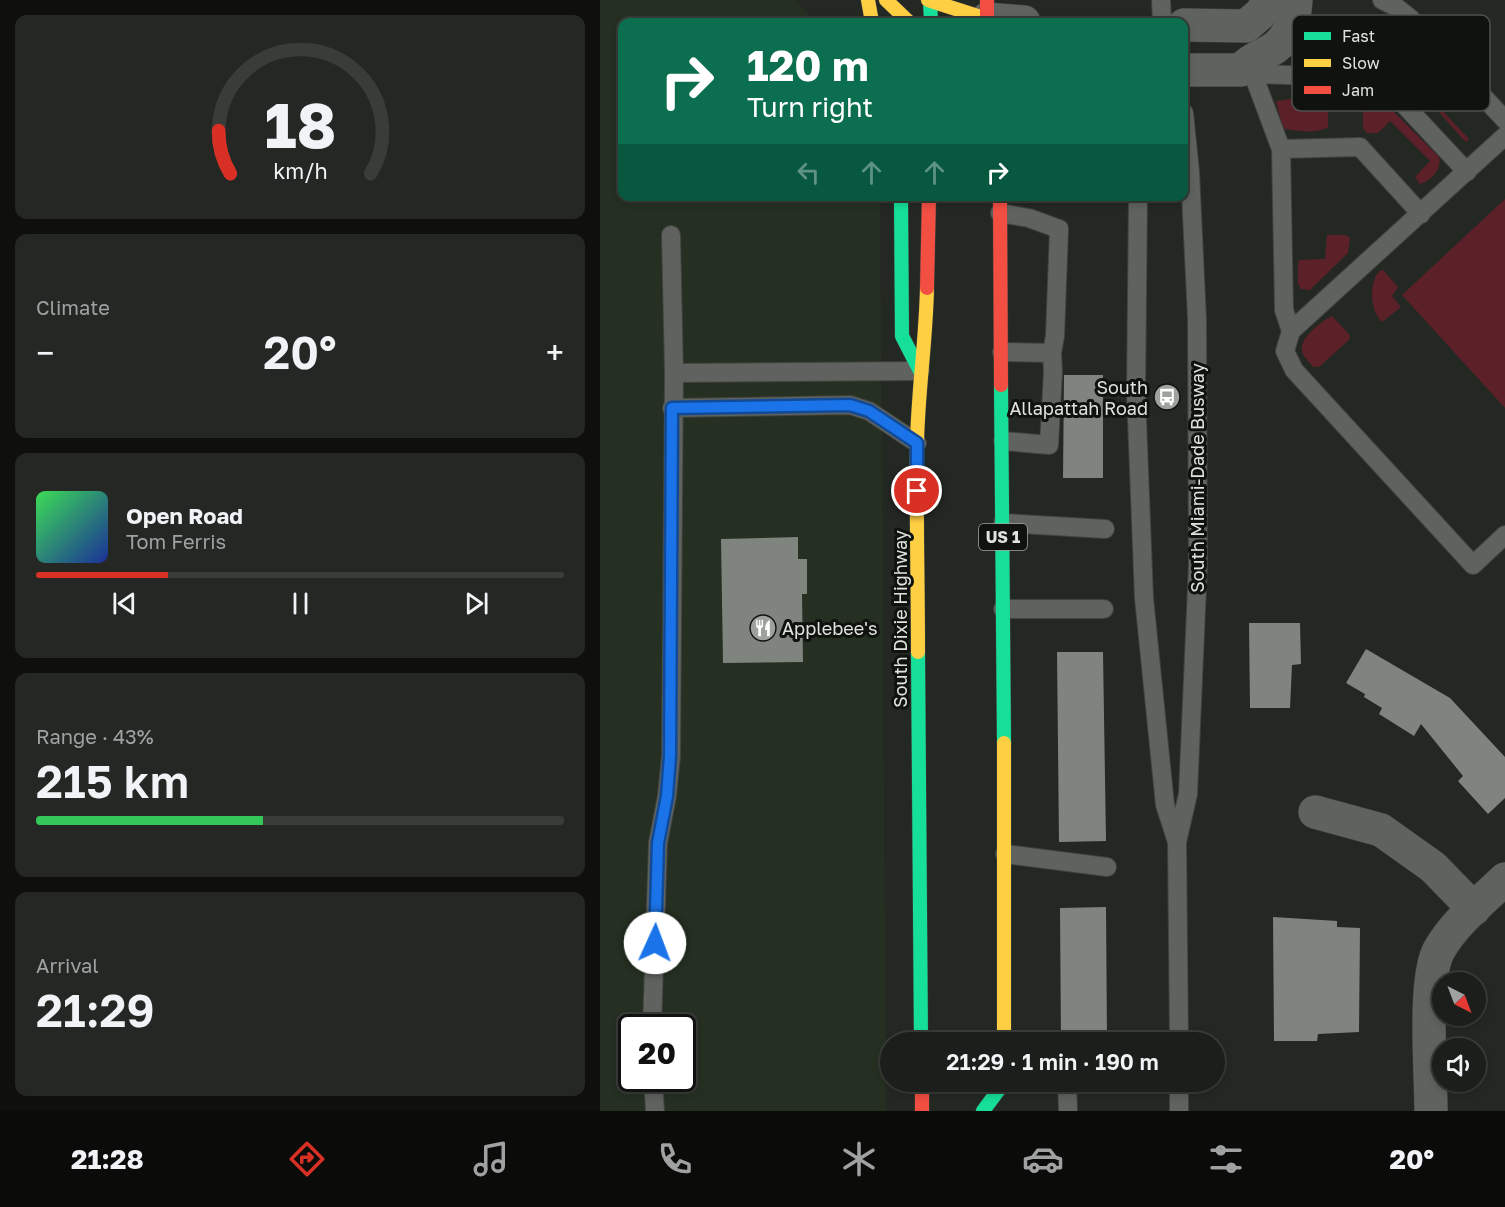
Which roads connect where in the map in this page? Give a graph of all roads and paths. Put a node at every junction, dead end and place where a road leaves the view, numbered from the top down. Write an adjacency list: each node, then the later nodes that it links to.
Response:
1 (868, 0): 11 (main road)
2 (885, 0): 12 (main road)
3 (930, 0): 8 (main road); 13 (main road)
4 (1161, 0): 15 (lane)
5 (1270, 0): 17 (street)
6 (1296, 0): 9 (street)
7 (1382, 0): 10 (lane)
8 (987, 14): 14 (street)
9 (1294, 15)
10 (1406, 15)
11 (871, 18)
12 (905, 18)
13 (931, 18)
14 (1005, 18)
15 (1162, 18)
16 (1292, 21): 19 (street)
17 (1188, 25)
18 (1188, 70): 19 (street)
19 (1247, 72): 20 (lane); 25 (lane)
20 (1292, 74)
21 (1490, 104): 23 (lane)
22 (1410, 111): 27 (lane)
23 (1505, 120)
24 (1505, 136): 27 (lane)
25 (1281, 149): 32 (lane); 34 (lane)
26 (1188, 153): 48 (lane, South Miami-Dade Busway)
27 (1467, 172): 32 (lane)
28 (901, 201): 37 (main road)
29 (929, 201): 37 (main road, South Dixie Highway)
30 (1137, 201): 48 (lane, South Miami-Dade Busway)
31 (1000, 205): 35 (main road, US 1); 36 (lane)
32 (1421, 214): 34 (lane)
33 (671, 235): 38 (lane)
34 (1291, 332): 44 (lane)
35 (1002, 352): 36 (lane); 40 (main road, US 1)
36 (1052, 353): 40 (lane)
37 (920, 372): 38 (lane); 41 (main road, South Dixie Highway)
38 (674, 373): 39 (lane)
39 (672, 408): 41 (lane); 53 (lane)
40 (1002, 441): 42 (main road, US 1)
41 (917, 443): 54 (main road, South Dixie Highway)
42 (1003, 523): 43 (lane); 45 (main road, US 1)
43 (1105, 529)
44 (1505, 535)
45 (1003, 609): 46 (lane); 49 (main road, US 1)
46 (1104, 609)
47 (1315, 812): 52 (street)
48 (1177, 842): 56 (lane, South Miami-Dade Busway)
49 (1005, 854): 50 (lane); 55 (main road, US 1)
50 (1107, 867)
51 (1505, 879): 52 (street)
52 (1474, 909): 69 (street)
53 (652, 1014)
54 (921, 1032)
55 (1004, 1032)
56 (1179, 1032)
57 (653, 1092): 64 (lane)
58 (922, 1092): 65 (main road)
59 (997, 1092): 66 (main road)
60 (1004, 1092): 63 (main road)
61 (1067, 1092): 67 (lane)
62 (1179, 1092): 68 (lane)
63 (1004, 1102)
64 (655, 1111)
65 (922, 1111)
66 (983, 1111)
67 (1068, 1111)
68 (1179, 1111)
69 (1431, 1111)

